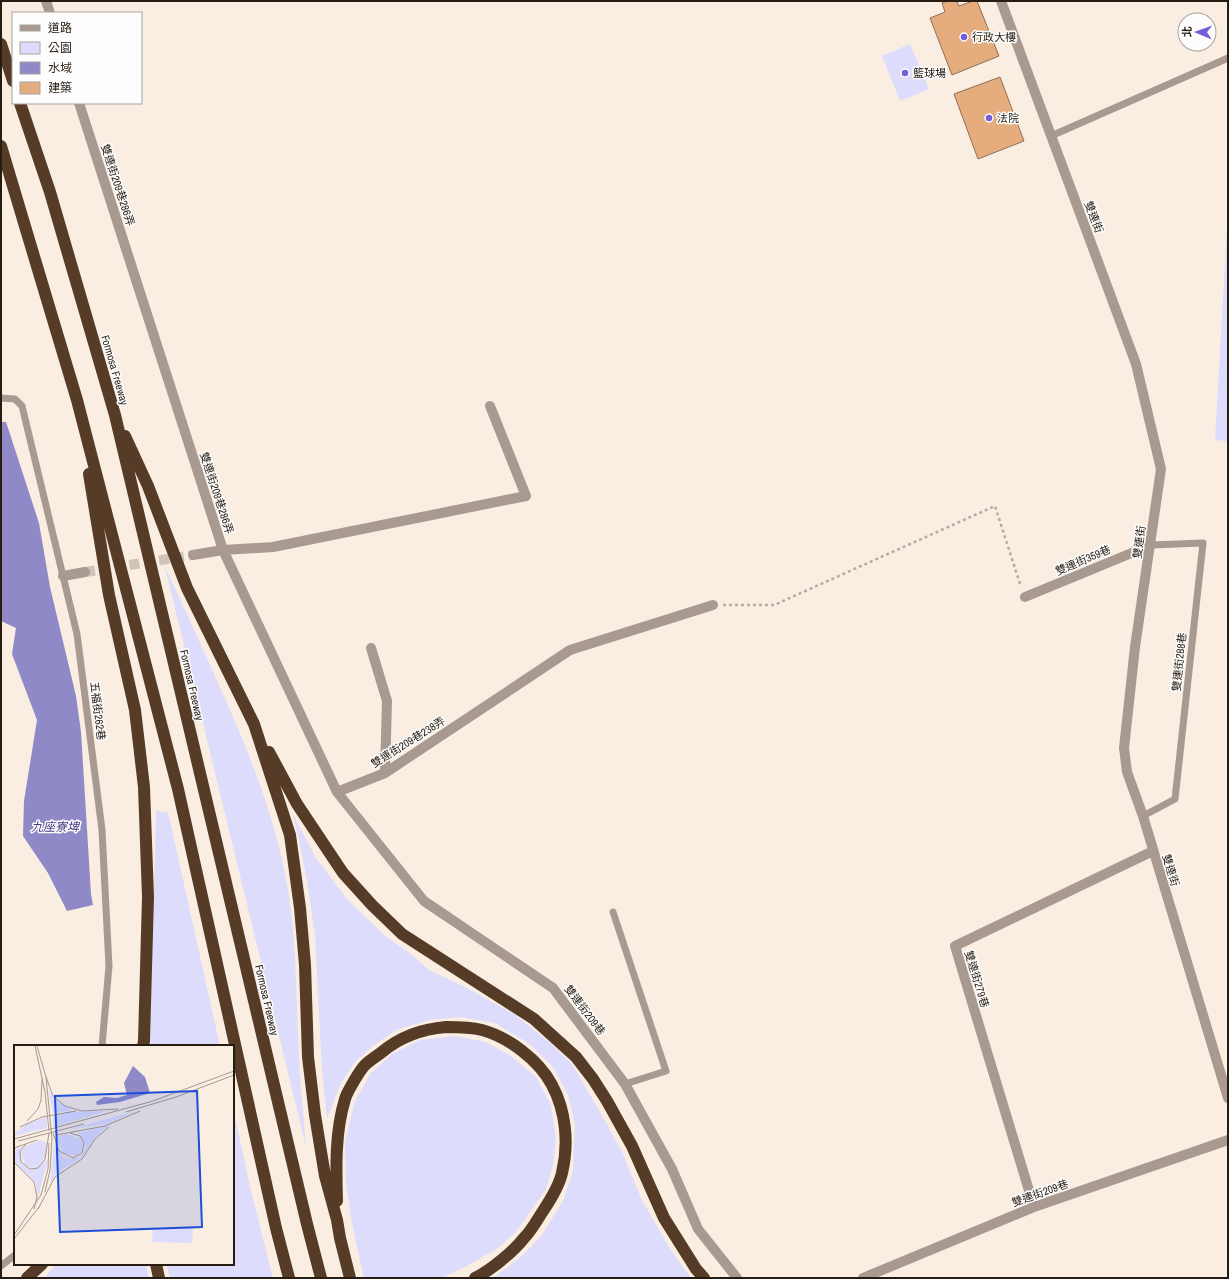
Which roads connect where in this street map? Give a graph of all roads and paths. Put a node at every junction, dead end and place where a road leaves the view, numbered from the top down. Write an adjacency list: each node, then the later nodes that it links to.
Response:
1 (46, 1): 3 (street)
2 (1001, 1): 9 (street, 雙連街)
3 (50, 12)
4 (1, 44): 6 (highway)
5 (1228, 58): 9 (lane)
6 (12, 78)
7 (20, 104): 14 (highway, Formosa Freeway)
8 (79, 104): 16 (street, 雙連街209巷286弄)
9 (1051, 136): 15 (street, 雙連街)
10 (1, 146): 12 (highway)
11 (2, 398): 19 (lane, 五福街262巷)
12 (77, 400): 29 (highway); 42 (highway)
13 (490, 406): 16 (street, 雙連街209巷286弄)
14 (115, 415): 23 (highway); 43 (highway, Formosa Freeway)
15 (1151, 545): 20 (street, 雙連街359巷); 26 (street, 雙連街); 26 (lane, 雙連街288巷)
16 (223, 550): 17 (street); 25 (street)
17 (193, 555)
18 (85, 572): 19 (street)
19 (63, 576): 30 (lane, 五福街262巷)
20 (1025, 597): 21 (path)
21 (713, 605): 24 (street, 雙連街209巷238弄)
22 (371, 648): 24 (street)
23 (254, 724): 35 (highway); 46 (highway)
24 (385, 773): 25 (street, 雙連街209巷238弄)
25 (337, 792): 31 (street, 雙連街209巷)
26 (1143, 816): 27 (street, 雙連街)
27 (1153, 851): 32 (street, 雙連街); 34 (street, 雙連街279巷)
28 (613, 912): 31 (lane)
29 (144, 1044)
30 (102, 1045)
31 (625, 1084): 47 (street, 雙連街209巷)
32 (1228, 1098)
33 (1228, 1140): 34 (street, 雙連街209巷)
34 (1034, 1207): 48 (street, 雙連街209巷)
35 (337, 1220): 44 (highway); 45 (highway)
36 (14, 1256): 39 (lane)
37 (41, 1265): 40 (highway)
38 (156, 1265): 41 (highway)
39 (1, 1266)
40 (27, 1278)
41 (159, 1278)
42 (289, 1278)
43 (321, 1278)
44 (350, 1278)
45 (475, 1278)
46 (704, 1278)
47 (737, 1278)
48 (863, 1278)

